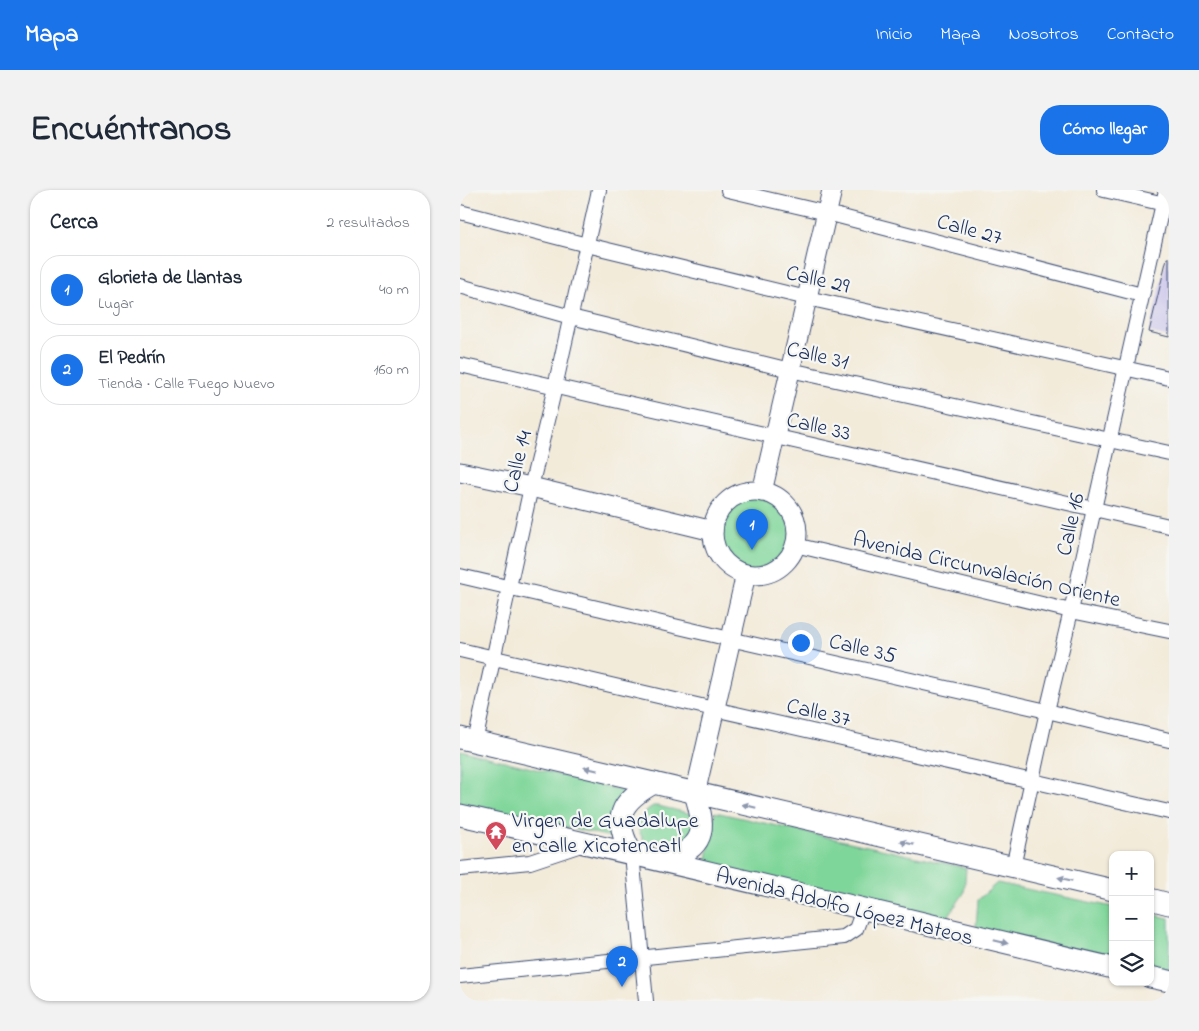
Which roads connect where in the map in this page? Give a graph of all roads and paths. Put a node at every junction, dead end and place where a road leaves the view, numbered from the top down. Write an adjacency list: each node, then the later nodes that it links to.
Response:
1 (599, 190): 8 (street, Calle 14)
2 (728, 190): 7 (street, Calle 27)
3 (832, 190): 7 (street)
4 (1104, 190): 5 (street)
5 (1166, 200): 10 (street, Calle 16)
6 (460, 212): 8 (street, Calle 29)
7 (827, 213): 10 (street, Calle 27); 11 (street)
8 (587, 245): 11 (street, Calle 29); 12 (street, Calle 14)
9 (460, 286): 12 (street, Calle 31)
10 (1142, 295): 14 (street, Calle 16)
11 (807, 298): 14 (street, Calle 29); 15 (street)
12 (571, 317): 15 (street, Calle 31); 17 (street, Calle 14)
13 (460, 365): 17 (street, Calle 33)
14 (1126, 368): 16 (street, Calle 29); 19 (street, Calle 16)
15 (790, 370): 18 (street); 19 (street, Calle 31)
16 (1169, 378)
17 (556, 387): 18 (street, Calle 33); 22 (street, Calle 14)
18 (774, 437): 23 (street); 24 (street, Calle 33)
19 (1110, 440): 20 (street, Calle 31); 24 (street, Calle 16)
20 (1169, 453)
21 (460, 472): 22 (street)
22 (530, 487): 26 (street); 30 (street, Calle 14)
23 (762, 492): 26 (street); 27 (street)
24 (1094, 509): 25 (street, Calle 33); 31 (street, Calle 16)
25 (1169, 526)
26 (713, 531): 28 (street)
27 (795, 545): 28 (street); 31 (street, Avenida Circunvalación Oriente)
28 (746, 574): 33 (street)
29 (460, 576): 30 (street, Calle 35)
30 (509, 586): 33 (street, Calle 35); 35 (street, Calle 14)
31 (1071, 611): 32 (street, Avenida Circunvalación Oriente); 37 (street, Calle 16)
32 (1169, 632)
33 (730, 639): 36 (street); 37 (street, Calle 35)
34 (460, 650): 35 (street, Calle 37)
35 (494, 658): 36 (street, Calle 37); 38 (street, Calle 14)
36 (714, 710): 40 (street, Calle 37); 42 (street)
37 (1047, 711): 39 (street, Calle 35); 40 (street, Calle 16)
38 (467, 740): 41 (main road, one-way to 38)
39 (1169, 740)
40 (1032, 780): 43 (street, Calle 37); 48 (street, Calle 16)
41 (654, 783): 42 (main road); 46 (main road)
42 (695, 794): 47 (main road); 48 (main road, one-way to 42)
43 (1169, 812)
44 (460, 815): 45 (main road, Avenida Adolfo López Mateos)
45 (587, 843): 46 (main road, Avenida Adolfo López Mateos); 49 (street)
46 (632, 854): 47 (main road, Avenida Adolfo López Mateos); 54 (street)
47 (665, 861): 53 (main road, Avenida Adolfo López Mateos)
48 (1013, 867): 50 (main road, one-way to 48)
49 (460, 869)
50 (1109, 889)
51 (1154, 900): 52 (main road)
52 (1169, 904)
53 (863, 910): 54 (street); 55 (main road, Avenida Adolfo López Mateos, one-way to 55)
54 (643, 958): 56 (street); 59 (street)
55 (1109, 967)
56 (460, 976)
57 (1154, 978): 58 (main road)
58 (1169, 981)
59 (646, 1001)

